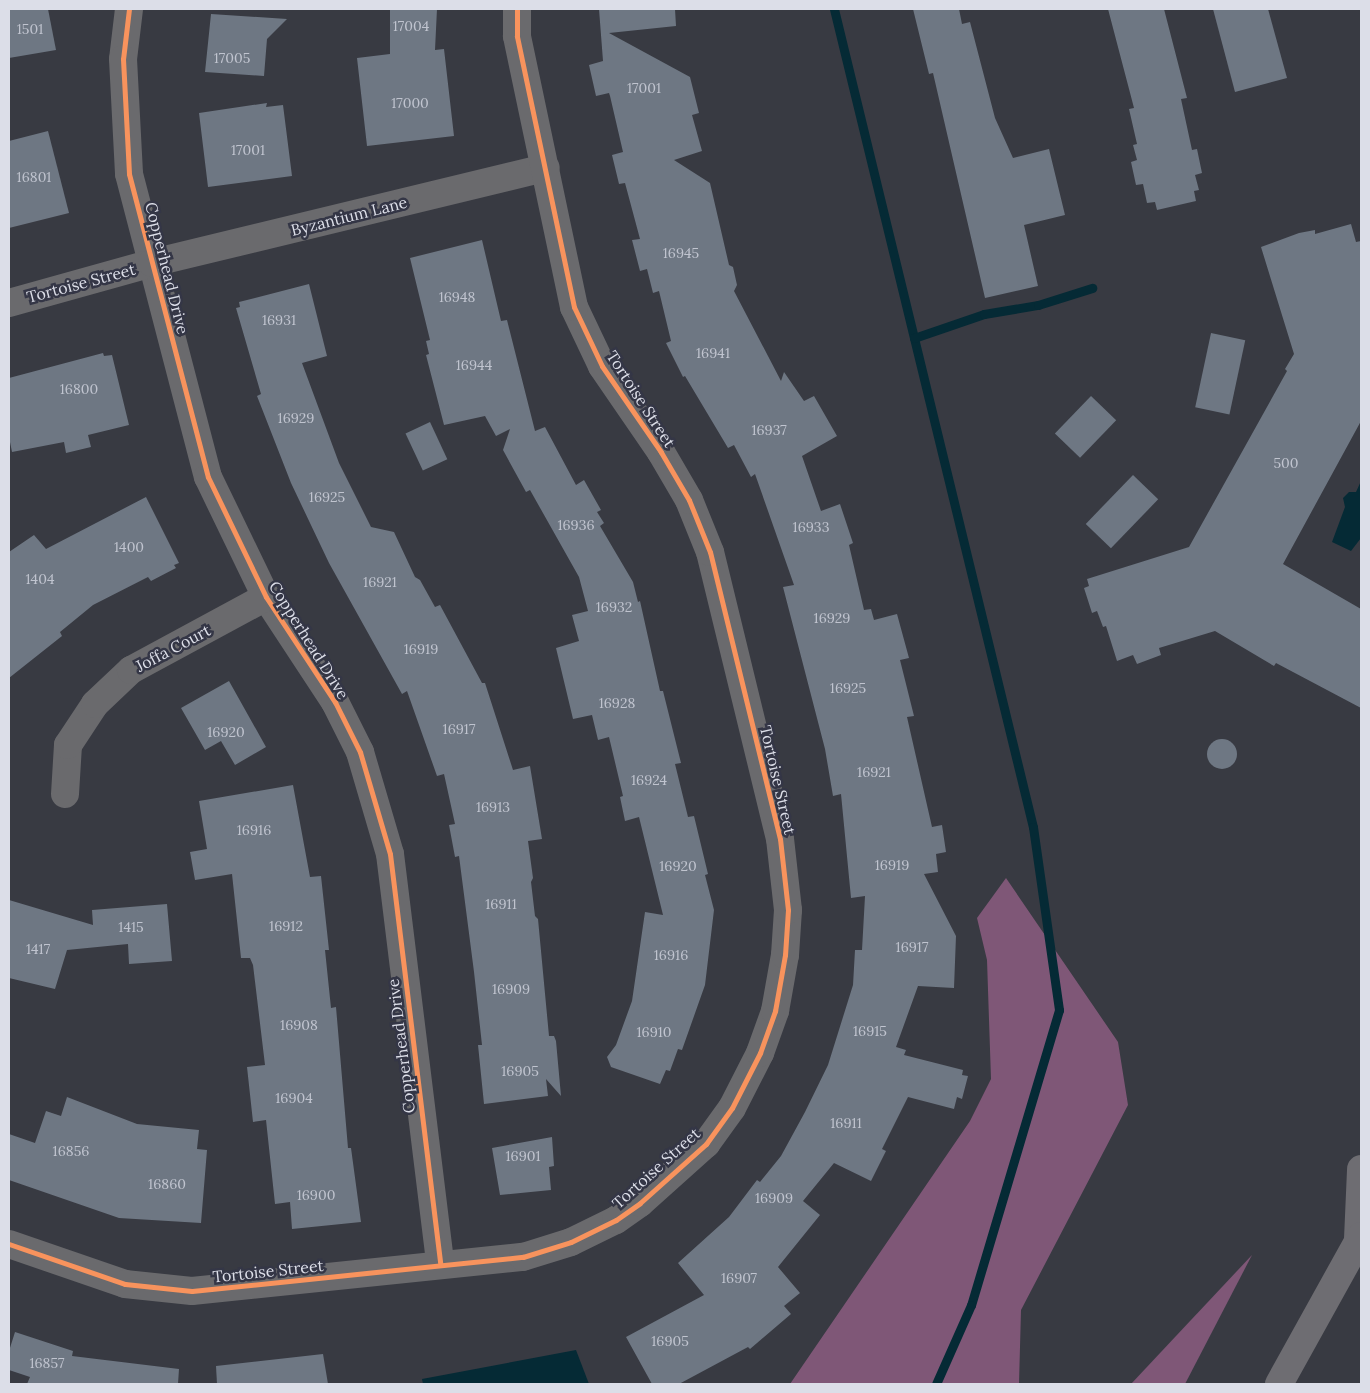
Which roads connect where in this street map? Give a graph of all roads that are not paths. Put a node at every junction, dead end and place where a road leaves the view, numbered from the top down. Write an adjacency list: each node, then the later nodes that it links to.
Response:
1 (129, 9): 4 (street, Copperhead Drive)
2 (517, 9): 3 (street, Tortoise Street)
3 (546, 168): 4 (street, Byzantium Lane); 11 (street, Tortoise Street)
4 (152, 263): 5 (street, Tortoise Street); 6 (street, Copperhead Drive)
5 (9, 303)
6 (266, 597): 7 (street, Joffa Court); 11 (street, Copperhead Drive)
7 (65, 794)
8 (1361, 1169): 9 (main road)
9 (1360, 1238): 12 (main road)
10 (9, 1244): 11 (street, Tortoise Street)
11 (440, 1264)
12 (1279, 1384)

